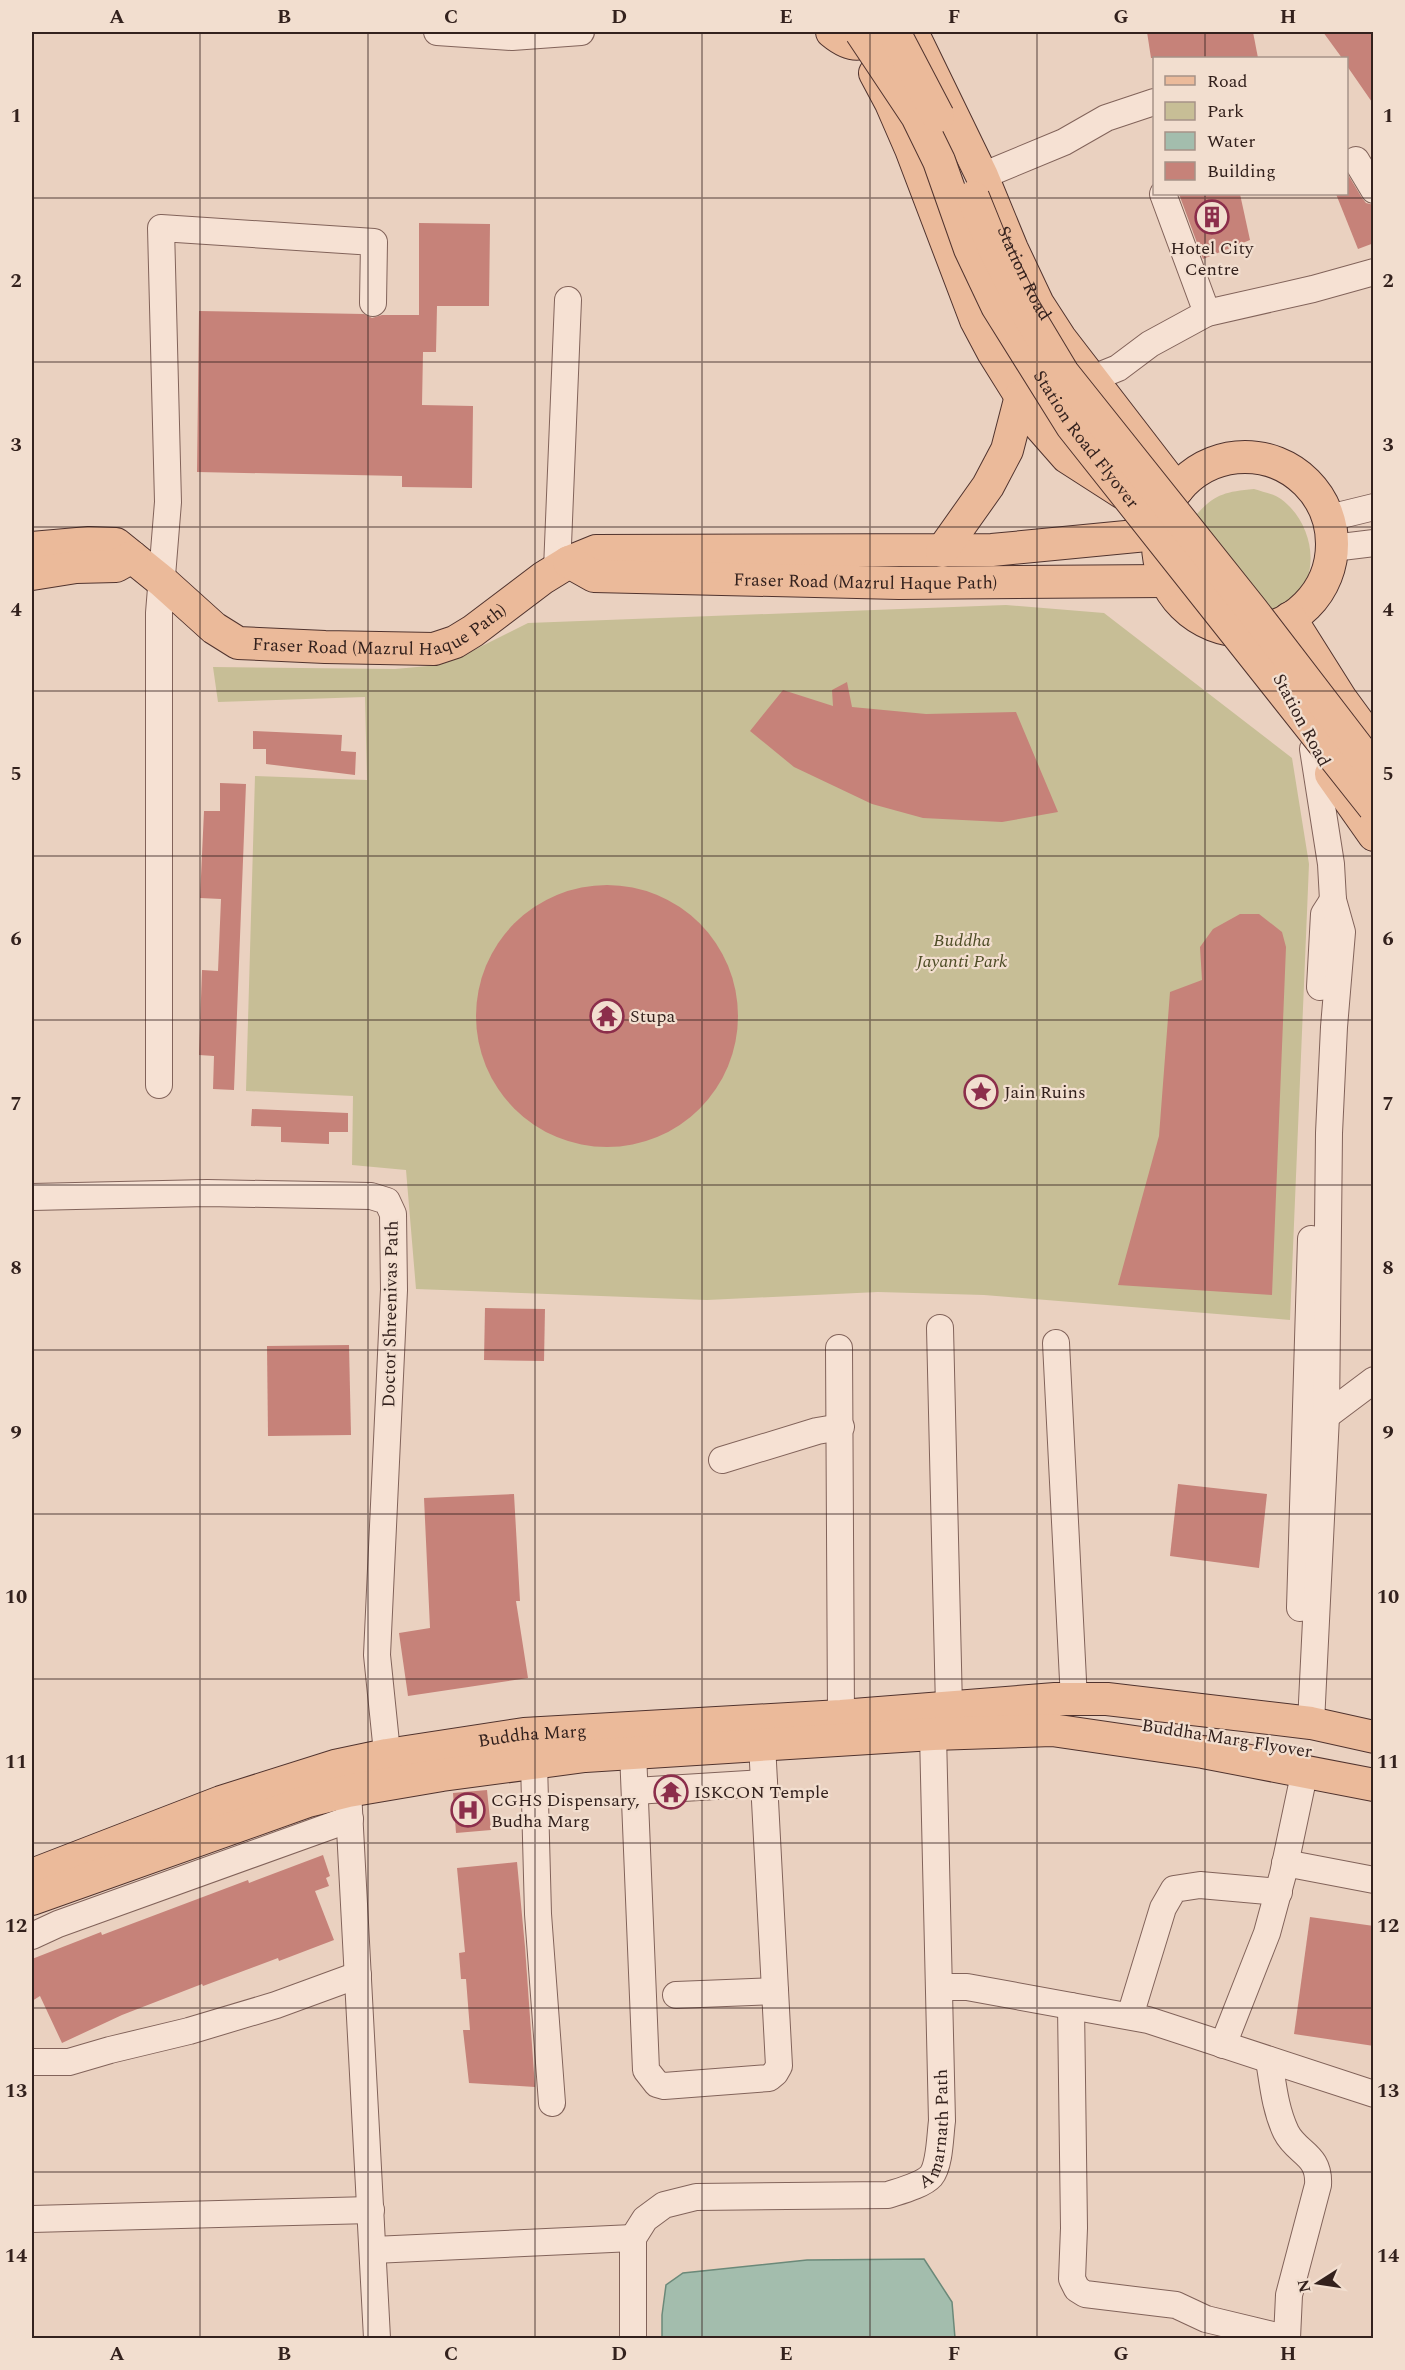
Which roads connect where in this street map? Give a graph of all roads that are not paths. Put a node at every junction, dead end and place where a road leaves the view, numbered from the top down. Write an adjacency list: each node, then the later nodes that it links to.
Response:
1 (437, 32): 2 (street)
2 (581, 32)
3 (832, 32): 6 (main road)
4 (893, 32): 6 (main road); 33 (main road, Station Road Flyover, bridge)
5 (912, 32): 9 (main road, Station Road)
6 (859, 36): 17 (main road); 34 (main road, Station Road Flyover, bridge)
7 (1153, 103): 9 (street)
8 (1356, 160): 10 (street)
9 (982, 176): 16 (main road, Station Road)
10 (1374, 190)
11 (1163, 195): 15 (street)
12 (1374, 272): 15 (street)
13 (568, 300): 25 (street)
14 (373, 303): 28 (street)
15 (1207, 313): 16 (street)
16 (1092, 379): 19 (main road, Station Road)
17 (1022, 396): 19 (main road); 23 (main road)
18 (1374, 507): 20 (street)
19 (1166, 514): 20 (main road); 23 (main road, Fraser Road (Mazrul Haque Path)); 27 (main road)
20 (1331, 533): 21 (street); 29 (main road)
21 (1374, 543)
22 (32, 548): 24 (main road, Fraser Road (Mazrul Haque Path))
23 (942, 551): 25 (main road, Fraser Road (Mazrul Haque Path))
24 (132, 557): 26 (main road); 28 (main road, Fraser Road (Mazrul Haque Path))
25 (563, 565): 27 (main road, Fraser Road (Mazrul Haque Path)); 28 (main road, Fraser Road (Mazrul Haque Path))
26 (32, 574)
27 (1166, 580): 30 (main road)
28 (163, 582): 36 (street)
29 (1290, 618): 30 (main road); 31 (main road)
30 (1257, 631): 32 (main road, Station Road)
31 (1372, 737)
32 (1313, 749): 35 (main road, Station Road); 42 (street)
33 (1374, 769)
34 (1374, 807)
35 (1374, 835)
36 (159, 1085)
37 (32, 1197): 57 (street, Doctor Shreenivas Path)
38 (940, 1328): 45 (street)
39 (1056, 1343): 46 (street)
40 (839, 1348): 43 (street)
41 (1374, 1380): 42 (street)
42 (1316, 1420): 48 (street)
43 (841, 1426): 44 (street); 47 (street)
44 (722, 1460)
45 (949, 1707): 46 (main road, Buddha Marg); 47 (main road, Buddha Marg)
46 (1077, 1708): 48 (main road); 49 (main road); 56 (main road, Buddha Marg Flyover)
47 (841, 1716): 57 (main road, Buddha Marg)
48 (1304, 1722): 51 (main road)
49 (1052, 1730): 50 (main road, Buddha Marg); 58 (main road)
50 (933, 1734): 52 (main road, Buddha Marg); 70 (street, Amarnath Path)
51 (1374, 1737)
52 (762, 1744): 53 (main road, Buddha Marg); 59 (street)
53 (698, 1748): 54 (main road, Buddha Marg); 61 (street)
54 (633, 1752): 55 (main road, Buddha Marg); 62 (street)
55 (534, 1763): 57 (main road, Buddha Marg); 79 (street)
56 (1374, 1763)
57 (389, 1769): 63 (main road, Buddha Marg); 66 (main road, Buddha Marg)
58 (1305, 1770): 60 (main road); 64 (street)
59 (764, 1783): 61 (street); 71 (street)
60 (1374, 1785)
61 (700, 1787): 62 (street)
62 (635, 1791): 71 (street)
63 (349, 1805): 66 (main road, Buddha Marg); 68 (street); 69 (street)
64 (1285, 1863): 65 (street); 67 (street)
65 (1374, 1880)
66 (34, 1888)
67 (1279, 1892): 74 (street); 75 (street)
68 (32, 1936)
69 (358, 1975): 77 (street); 80 (street)
70 (939, 1987): 73 (street); 82 (street, Amarnath Path)
71 (775, 1991): 72 (street)
72 (676, 1995)
73 (1071, 2006): 74 (street); 86 (street)
74 (1130, 2016): 75 (street)
75 (1223, 2044): 76 (street)
76 (1269, 2060): 78 (street); 86 (street)
77 (32, 2062)
78 (1374, 2094)
79 (552, 2103)
80 (371, 2210): 81 (street); 83 (street)
81 (32, 2219)
82 (633, 2238): 83 (street); 85 (street)
83 (373, 2250): 84 (street)
84 (377, 2338)
85 (633, 2338)
86 (1286, 2338)

